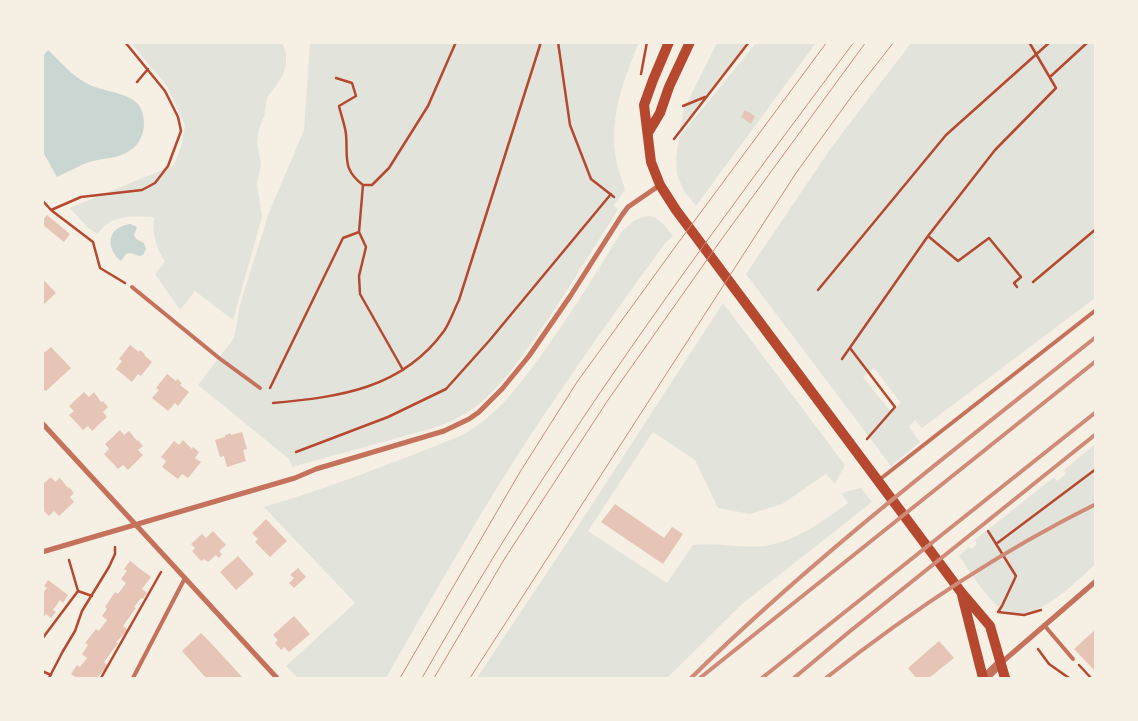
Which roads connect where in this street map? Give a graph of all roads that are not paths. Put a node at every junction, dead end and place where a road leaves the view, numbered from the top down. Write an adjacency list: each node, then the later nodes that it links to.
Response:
1 (669, 42): 3 (main road)
2 (690, 42): 3 (main road)
3 (648, 133): 4 (main road)
4 (660, 185): 9 (main road); 10 (street)
5 (132, 288): 7 (lane)
6 (1096, 310): 9 (lane)
7 (260, 388)
8 (42, 423): 10 (street)
9 (879, 480): 14 (main road)
10 (136, 524): 11 (street); 12 (street)
11 (42, 552)
12 (185, 578): 18 (street); 19 (lane)
13 (1096, 581): 15 (street)
14 (961, 592): 17 (main road); 20 (main road)
15 (1044, 625): 16 (lane); 17 (street)
16 (1073, 658)
17 (1000, 663): 20 (street); 21 (main road)
18 (274, 677)
19 (133, 678)
20 (984, 678)
21 (1004, 678)

